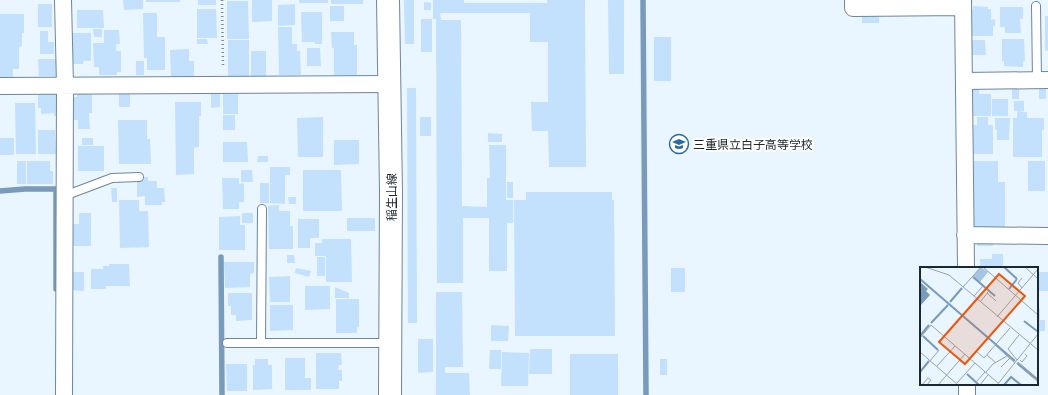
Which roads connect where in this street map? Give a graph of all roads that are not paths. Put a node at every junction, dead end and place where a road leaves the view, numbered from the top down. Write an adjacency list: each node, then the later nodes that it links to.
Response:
1 (64, 0): 9 (street)
2 (388, 0): 8 (main road, 稲生山線)
3 (853, 0): 4 (street)
4 (963, 4): 7 (street)
5 (1036, 6): 6 (lane)
6 (1043, 80): 7 (street)
7 (965, 81): 14 (street)
8 (389, 84): 9 (street); 19 (main road, 稲生山線)
9 (65, 85): 10 (street); 12 (street)
10 (0, 86)
11 (140, 178): 12 (lane)
12 (64, 196): 20 (street)
13 (262, 209): 18 (lane)
14 (965, 235): 15 (street); 16 (street)
15 (1048, 236)
16 (966, 267)
17 (227, 343): 18 (lane)
18 (261, 343): 19 (lane)
19 (391, 343): 21 (main road, 稲生山線)
20 (64, 395)
21 (390, 395)

